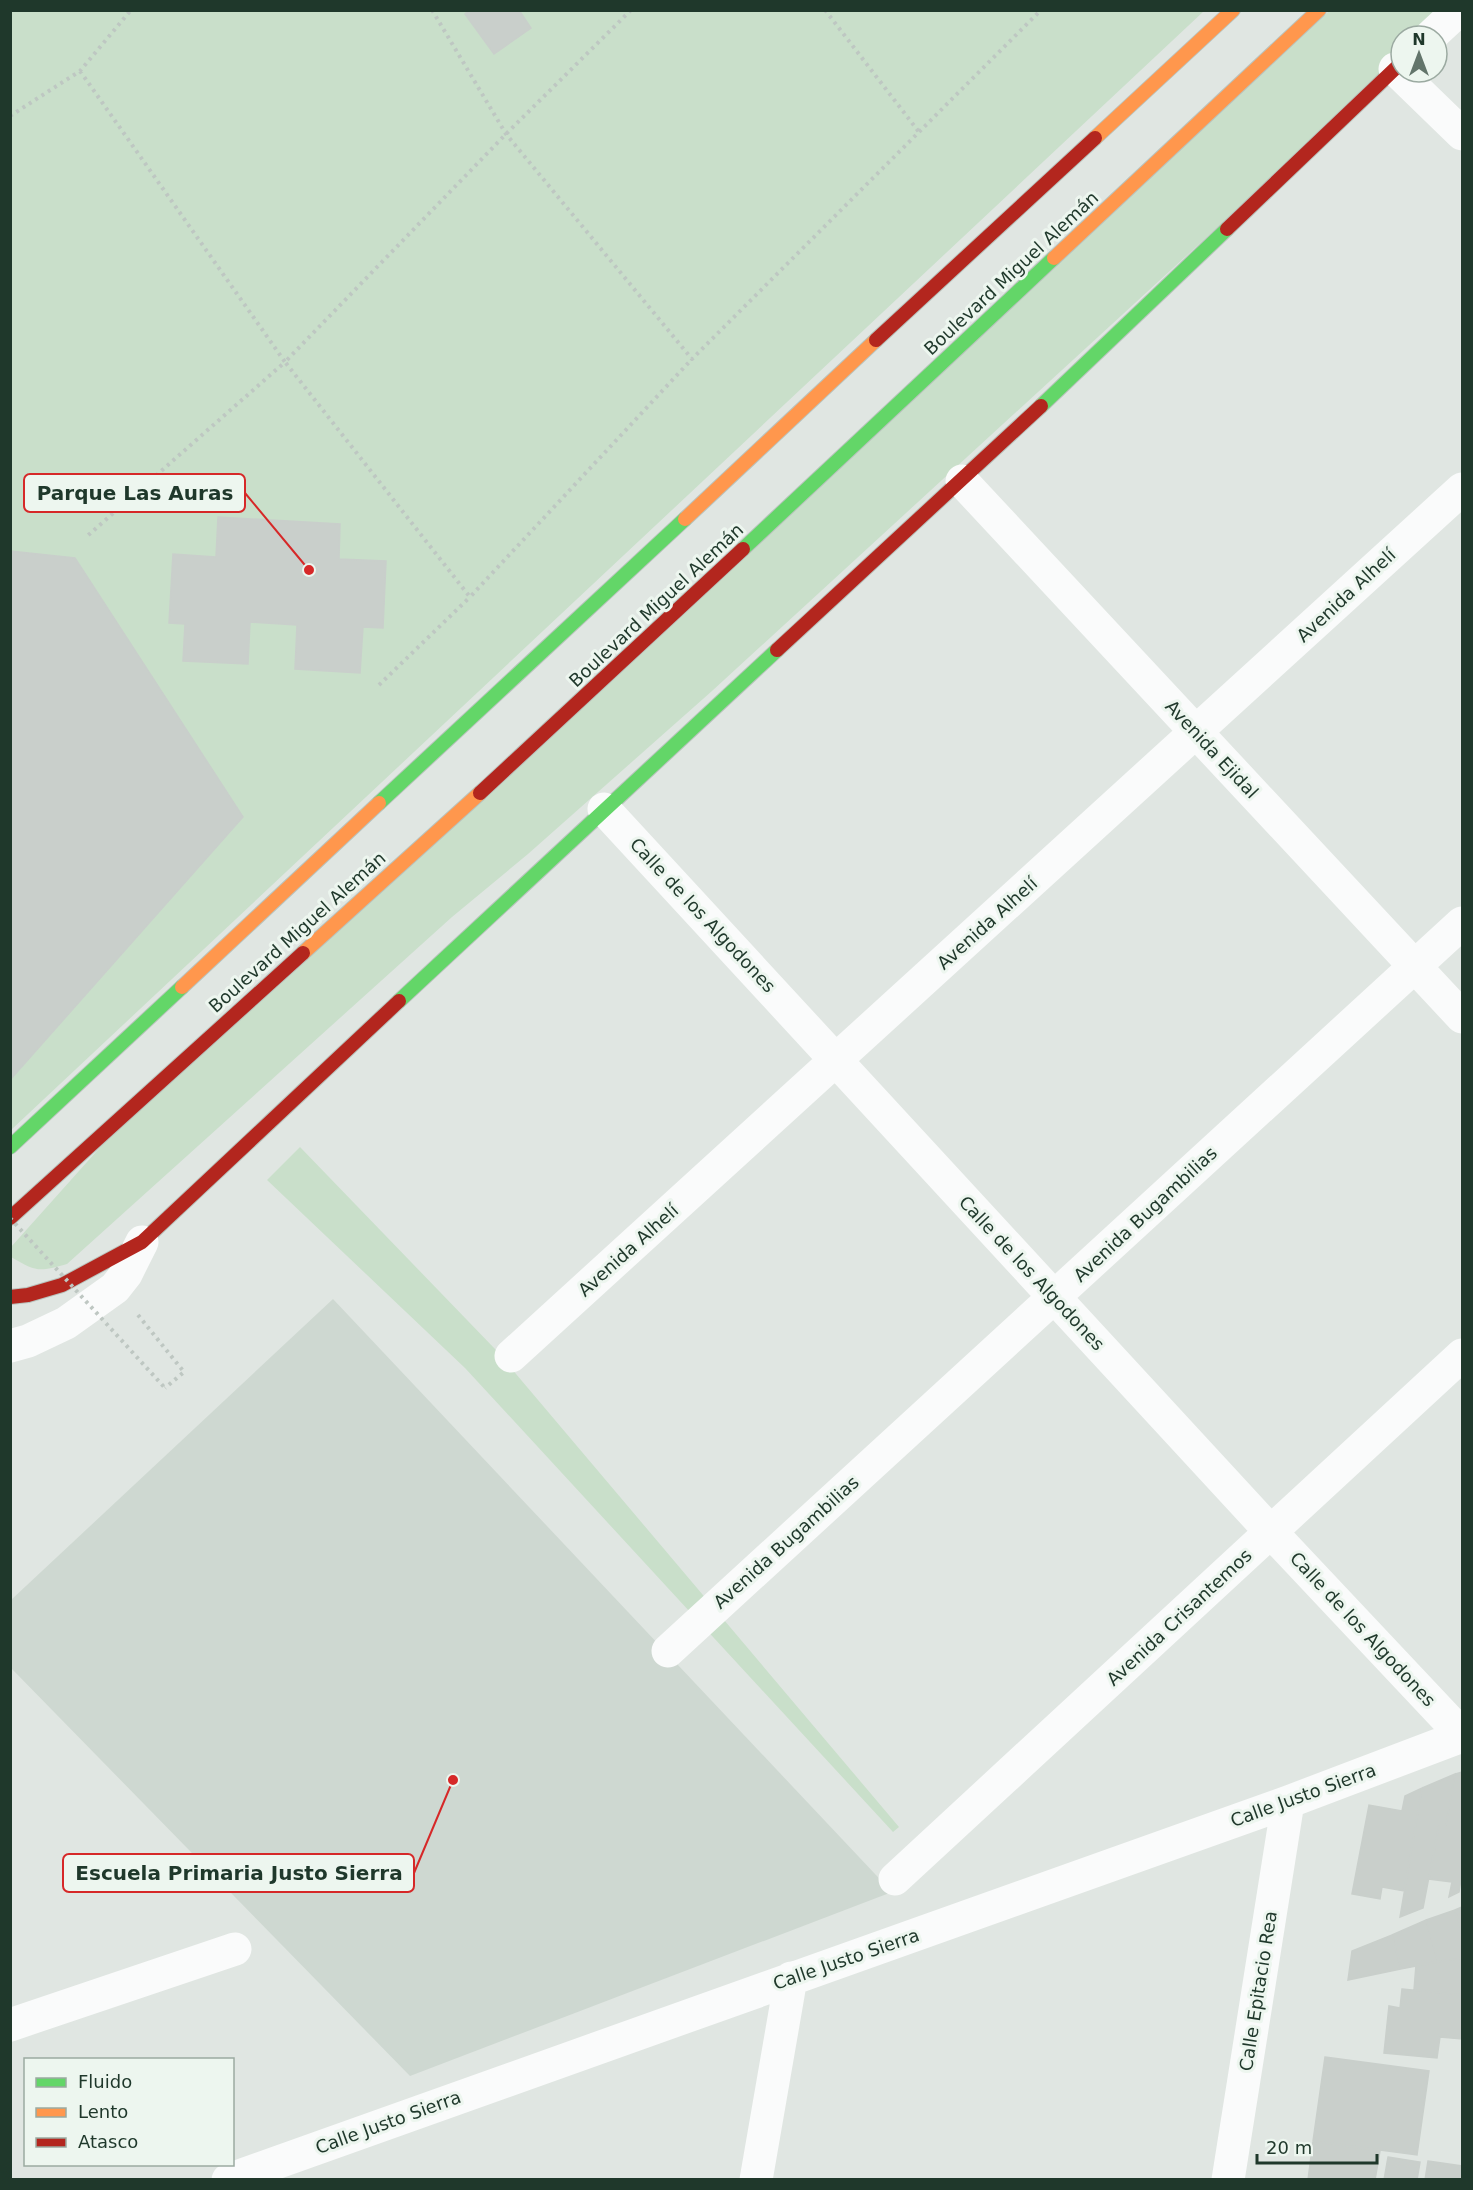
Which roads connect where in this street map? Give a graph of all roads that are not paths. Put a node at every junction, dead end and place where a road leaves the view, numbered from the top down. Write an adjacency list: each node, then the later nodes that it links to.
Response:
1 (1233, 10): 16 (main road, Boulevard Miguel Alemán)
2 (1319, 10): 17 (main road, Boulevard Miguel Alemán)
3 (1459, 10): 4 (street)
4 (1444, 24)
5 (1389, 75): 8 (main road)
6 (1415, 84): 7 (street)
7 (1462, 134)
8 (962, 481): 10 (street, Avenida Ejidal); 11 (main road)
9 (1462, 489): 10 (street, Avenida Alhelí)
10 (1197, 732): 13 (street, Avenida Ejidal); 15 (street, Avenida Alhelí)
11 (604, 808): 15 (street, Calle de los Algodones); 18 (main road)
12 (1462, 923): 13 (street, Avenida Bugambilias)
13 (1415, 967): 14 (street, Avenida Ejidal); 20 (street, Avenida Bugambilias)
14 (1462, 1017)
15 (836, 1060): 20 (street, Calle de los Algodones); 23 (street, Avenida Alhelí)
16 (10, 1147)
17 (10, 1218)
18 (142, 1242): 19 (main road); 21 (street)
19 (10, 1297)
20 (1055, 1297): 24 (street, Calle de los Algodones); 25 (street, Avenida Bugambilias)
21 (10, 1346)
22 (1462, 1355): 24 (street, Avenida Crisantemos)
23 (511, 1356)
24 (1271, 1532): 26 (street, Calle de los Algodones); 28 (street, Avenida Crisantemos)
25 (668, 1651)
26 (1462, 1736): 27 (street, Calle Justo Sierra)
27 (1288, 1802): 30 (street, Calle Justo Sierra); 35 (street, Calle Epitacio Rea)
28 (895, 1879)
29 (235, 1949): 31 (street)
30 (790, 1978): 32 (street, Calle Justo Sierra); 34 (street)
31 (10, 2025)
32 (262, 2173): 33 (street, Calle Justo Sierra)
33 (228, 2180)
34 (756, 2180)
35 (1228, 2180)

